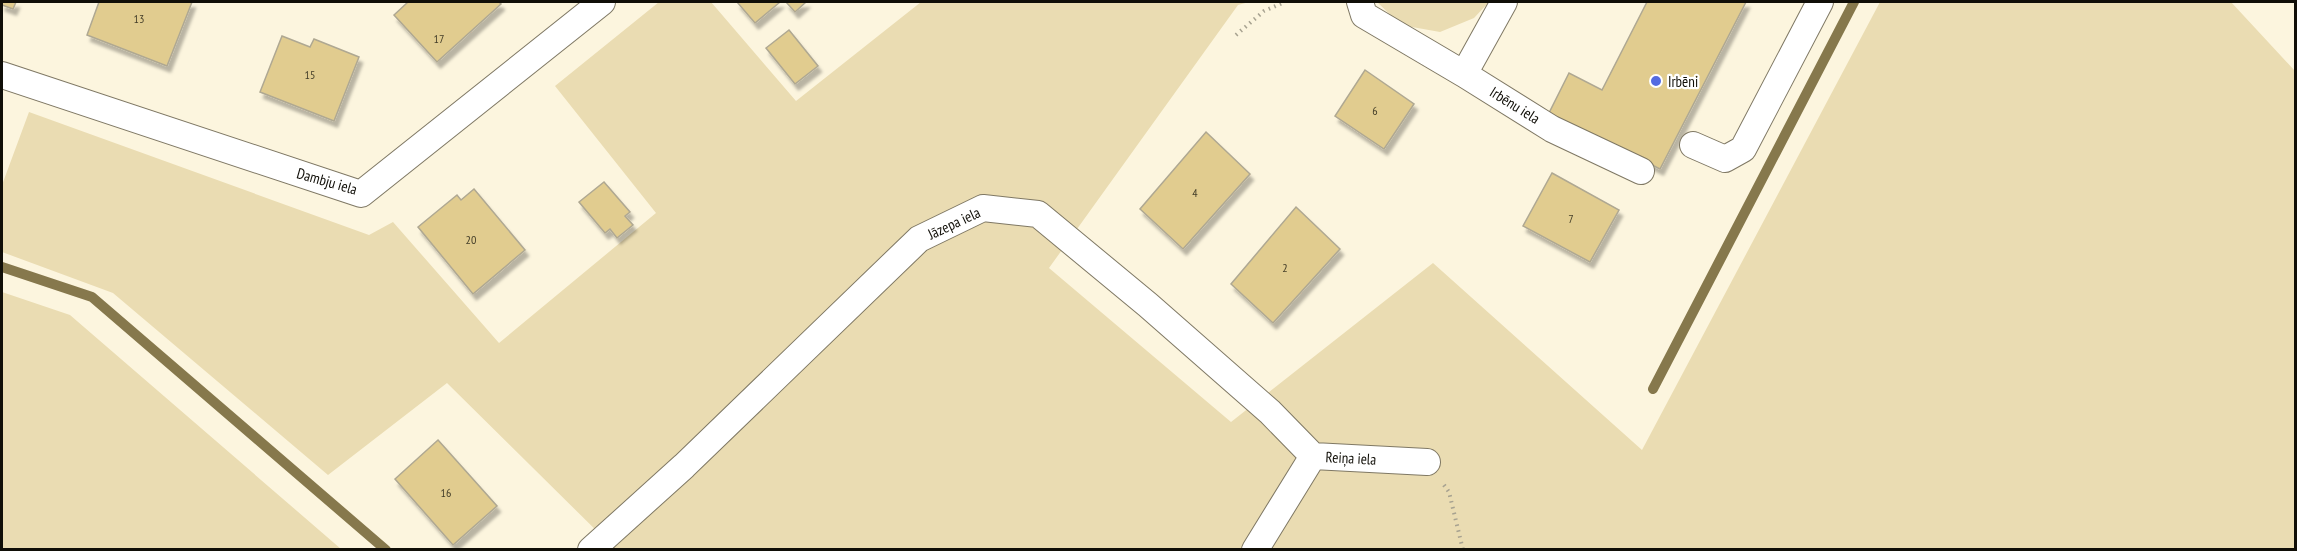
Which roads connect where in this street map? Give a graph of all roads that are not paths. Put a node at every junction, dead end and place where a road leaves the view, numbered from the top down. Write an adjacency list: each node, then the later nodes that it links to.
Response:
1 (602, 2): 6 (street, Dambju iela)
2 (1360, 2): 5 (street, Irbēnu iela)
3 (1504, 2): 5 (street)
4 (1820, 2): 7 (street)
5 (1464, 74): 8 (street, Irbēnu iela)
6 (2, 75)
7 (1693, 145)
8 (1641, 171)
9 (1313, 456): 10 (street, Reiņa iela); 11 (street, Jāzepa iela); 12 (street, Reiņa iela)
10 (1426, 462)
11 (591, 549)
12 (1255, 549)

